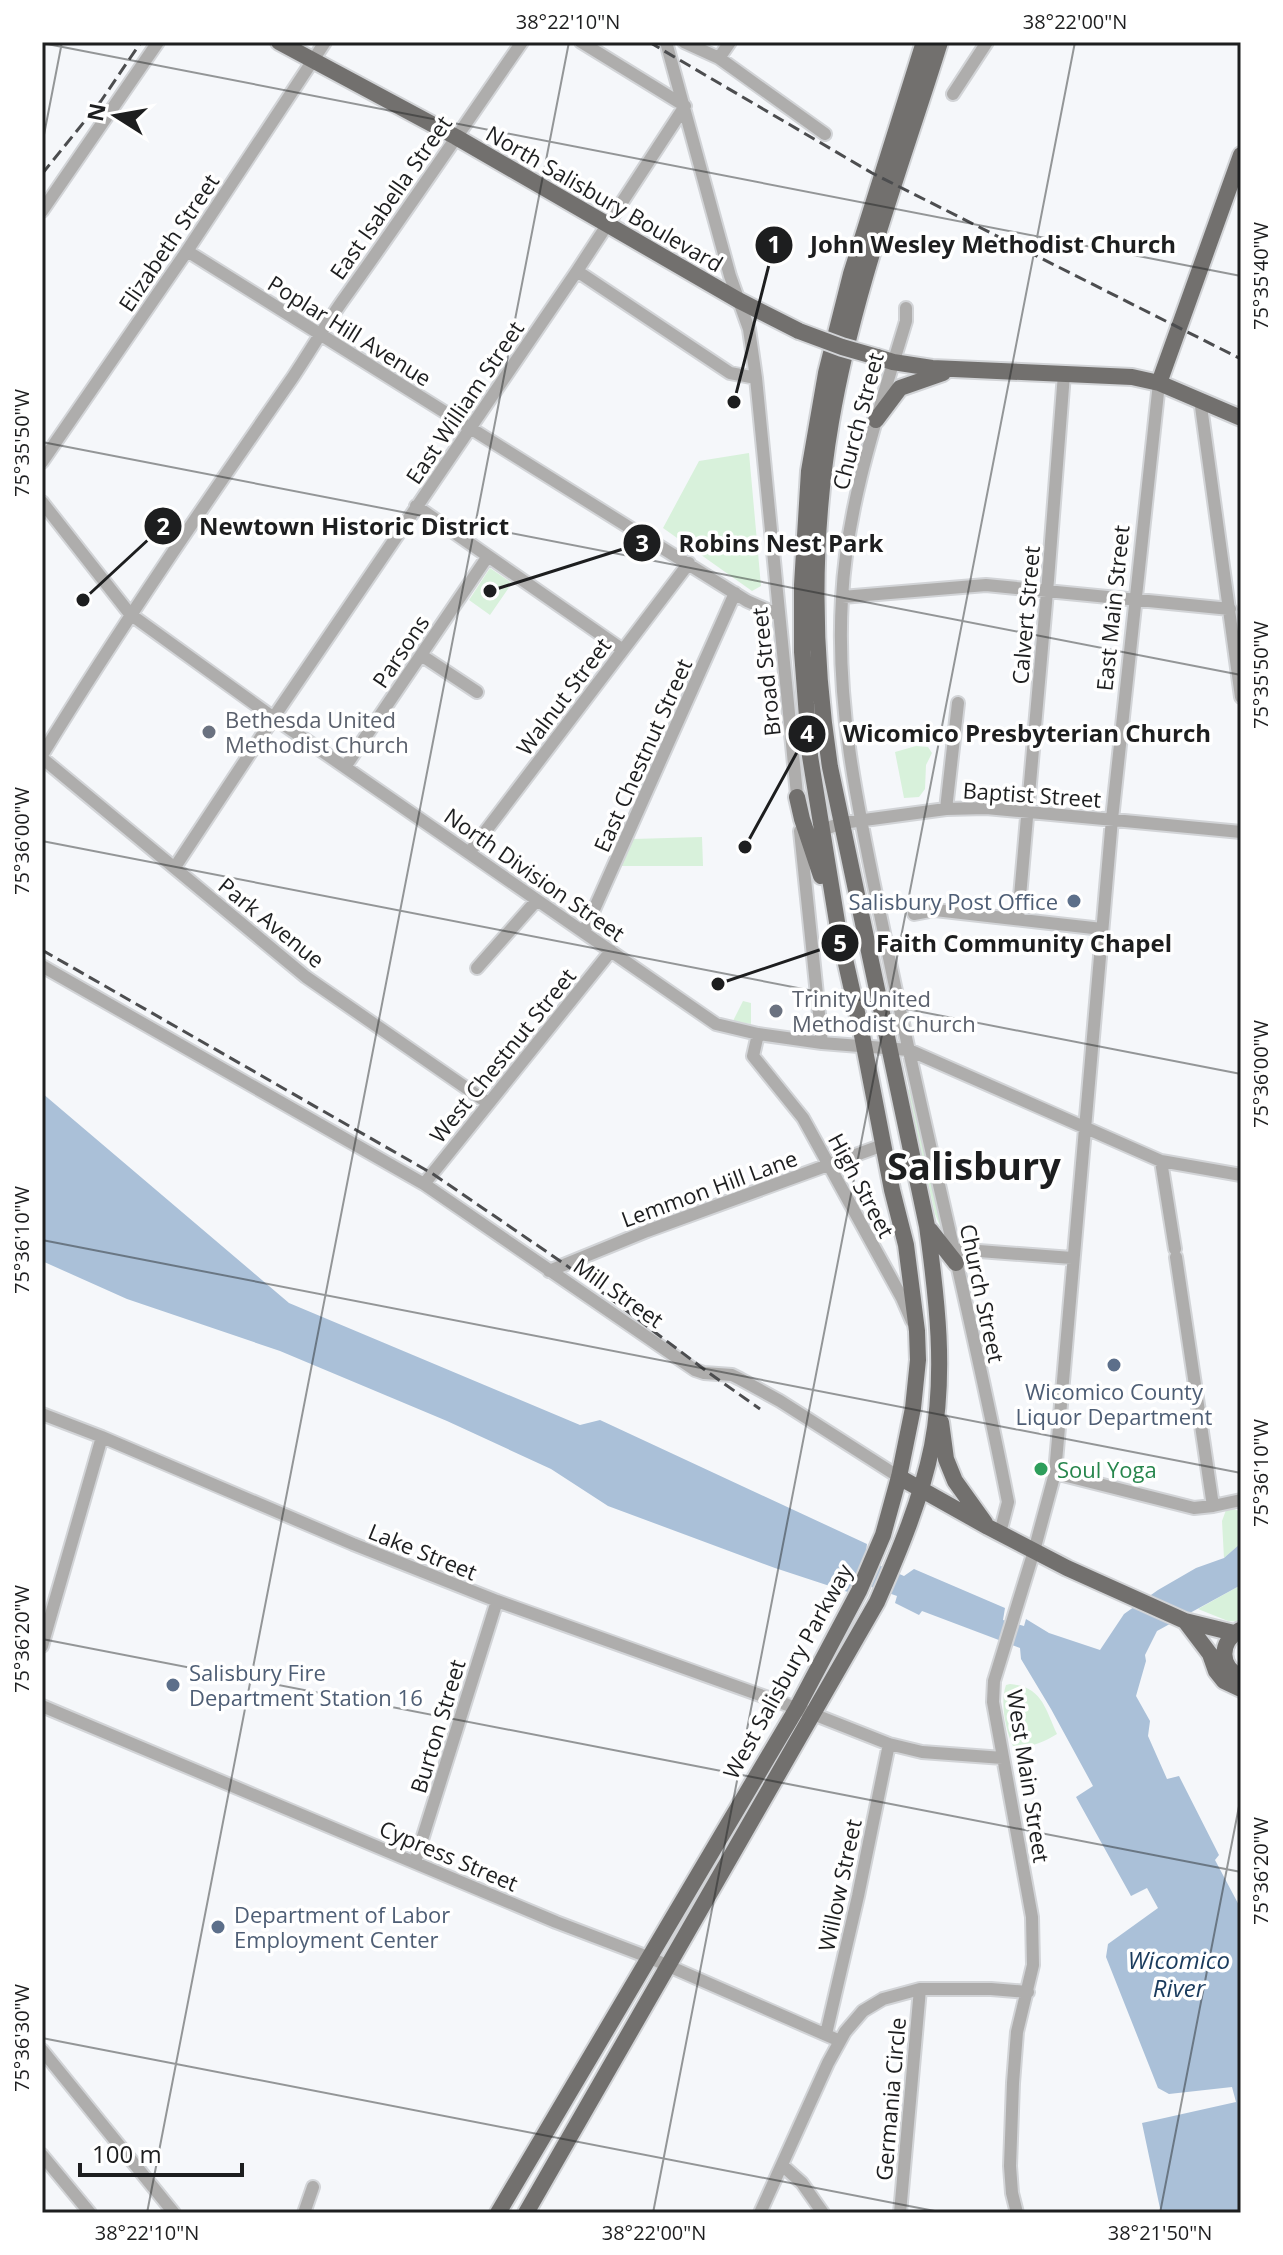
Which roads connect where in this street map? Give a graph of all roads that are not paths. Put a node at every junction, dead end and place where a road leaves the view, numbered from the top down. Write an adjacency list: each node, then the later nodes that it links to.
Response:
1 (158, 42): 19 (street)
2 (279, 42): 13 (main road, North Salisbury Boulevard)
3 (325, 42): 13 (street, Elizabeth Street)
4 (522, 42): 17 (street, East Isabella Street)
5 (581, 42): 15 (street)
6 (666, 42): 15 (street, Broad Street)
7 (684, 42): 12 (street)
8 (730, 42): 12 (street)
9 (924, 42): 61 (main road)
10 (940, 42): 60 (main road, West Salisbury Parkway)
11 (987, 42): 14 (street)
12 (719, 58): 16 (street)
13 (312, 60): 17 (main road, North Salisbury Boulevard); 21 (street, Elizabeth Street)
14 (953, 94)
15 (685, 106): 20 (street, East William Street); 23 (street, Broad Street)
16 (825, 134)
17 (456, 137): 20 (main road, North Salisbury Boulevard); 25 (street, East Isabella Street)
18 (1241, 155): 30 (main road, East Main Street)
19 (42, 211)
20 (608, 224): 22 (street, East William Street); 23 (main road, North Salisbury Boulevard)
21 (187, 251): 25 (street, Poplar Hill Avenue); 35 (street, Elizabeth Street)
22 (577, 271): 29 (street); 34 (street, East William Street)
23 (738, 300): 26 (main road, North Salisbury Boulevard, bridge); 29 (street, Broad Street)
24 (906, 308): 26 (street, Church Street)
25 (320, 335): 34 (street, Poplar Hill Avenue); 45 (street, East Isabella Street)
26 (885, 359): 27 (main road, North Salisbury Boulevard); 33 (street, Church Street)
27 (955, 369): 28 (main road, North Salisbury Boulevard); 33 (main road)
28 (1064, 374): 30 (main road, North Salisbury Boulevard); 40 (street, Calvert Street)
29 (756, 378): 46 (street, Broad Street)
30 (1159, 383): 31 (main road, North Salisbury Boulevard); 43 (street, East Main Street)
31 (1200, 399): 32 (main road, North Salisbury Boulevard); 44 (street)
32 (1241, 418)
33 (876, 420): 42 (street, Church Street)
34 (471, 429): 37 (street, East William Street); 39 (street, Poplar Hill Avenue)
35 (42, 462)
36 (42, 502): 45 (street, North Division Street)
37 (416, 506): 38 (street); 52 (street, East William Street)
38 (488, 556): 47 (street); 48 (street, Parsons)
39 (689, 563): 41 (street, Poplar Hill Avenue); 47 (street, Walnut Street)
40 (1047, 592): 42 (street); 43 (street); 57 (street, Calvert Street)
41 (735, 593): 46 (street, Poplar Hill Avenue); 70 (street, East Chestnut Street)
42 (842, 597): 59 (street, Church Street)
43 (1134, 600): 44 (street); 58 (street, East Main Street)
44 (1230, 609): 50 (street)
45 (130, 614): 52 (street, North Division Street); 53 (street, East Isabella Street)
46 (779, 615): 55 (street, Broad Street)
47 (623, 650): 63 (street, Walnut Street)
48 (421, 655): 49 (street); 54 (street, Parsons)
49 (477, 692)
50 (1241, 697)
51 (958, 703): 56 (street)
52 (274, 718): 54 (street, North Division Street); 64 (street, East William Street)
53 (42, 757): 64 (street, Park Avenue)
54 (345, 767): 63 (street, North Division Street)
55 (797, 797): 68 (main road); 75 (street, Broad Street)
56 (946, 809): 57 (street, Baptist Street); 59 (street, Baptist Street)
57 (1027, 812): 58 (street, Baptist Street); 67 (street, Calvert Street)
58 (1112, 819): 62 (street, Baptist Street); 69 (street, East Main Street)
59 (861, 821): 60 (street, Baptist Street); 78 (street, Church Street)
60 (842, 823): 61 (street, Baptist Street); 77 (main road, West Salisbury Parkway)
61 (822, 830): 68 (main road)
62 (1241, 832)
63 (469, 853): 65 (street, North Division Street)
64 (175, 867): 79 (street, Park Avenue)
65 (537, 900): 70 (street, North Division Street); 73 (street)
66 (914, 914): 67 (street)
67 (1018, 919): 69 (street)
68 (838, 928): 76 (main road, West Salisbury Parkway)
69 (1102, 929): 80 (street, East Main Street)
70 (584, 932): 71 (street, North Division Street)
71 (611, 951): 74 (street, North Division Street); 79 (street, West Chestnut Street)
72 (42, 966): 85 (street, Mill Street)
73 (477, 968)
74 (758, 1034): 75 (street, North Division Street); 83 (street, High Street)
75 (822, 1043): 76 (street, North Division Street)
76 (864, 1047): 77 (street, North Division Street); 81 (main road, West Salisbury Parkway)
77 (888, 1048): 78 (street, North Division Street); 86 (main road, West Salisbury Parkway)
78 (909, 1050): 80 (street, North Division Street); 87 (street, Church Street)
79 (488, 1103): 85 (street, West Chestnut Street)
80 (1085, 1128): 82 (street, North Division Street); 88 (street, West Main Street)
81 (883, 1145): 83 (street, Lemmon Hill Lane); 90 (main road, West Salisbury Parkway)
82 (1161, 1161): 84 (street, North Division Street); 98 (street)
83 (828, 1166): 89 (street, Lemmon Hill Lane); 90 (street, High Street)
84 (1241, 1175)
85 (424, 1184): 89 (street, Mill Street)
86 (927, 1226): 87 (main road); 91 (main road, West Salisbury Parkway)
87 (955, 1256): 88 (street); 99 (street, Church Street)
88 (1072, 1258): 94 (street, West Main Street)
89 (549, 1271): 95 (street, Mill Street)
90 (917, 1331): 95 (main road, West Salisbury Parkway)
91 (938, 1400): 96 (main road, West Salisbury Parkway); 99 (main road)
92 (42, 1414): 93 (street, Lake Street)
93 (102, 1437): 101 (street, Lake Street); 104 (street)
94 (1055, 1473): 98 (street); 100 (street, West Main Street)
95 (899, 1477): 96 (main road, Mill Street); 109 (main road, West Salisbury Parkway)
96 (920, 1489): 99 (main road, Mill Street); 109 (main road, West Salisbury Parkway)
97 (1241, 1500): 98 (street)
98 (1213, 1506)
99 (994, 1530): 100 (main road, Mill Street)
100 (1034, 1551): 102 (main road, Mill Street); 111 (street, West Main Street)
101 (497, 1601): 109 (street, Lake Street); 112 (street, Burton Street)
102 (1183, 1620): 103 (main road, Mill Street); 105 (main road, Mill Street); 107 (main road)
103 (1238, 1631): 105 (main road)
104 (42, 1646)
105 (1226, 1664): 106 (main road, Mill Street)
106 (1241, 1677)
107 (1241, 1689)
108 (42, 1706): 112 (street, Cypress Street)
109 (805, 1711): 110 (street, Lake Street); 113 (main road, West Salisbury Parkway); 114 (main road, West Salisbury Parkway)
110 (889, 1744): 111 (street, Lake Street); 117 (street, Willow Street)
111 (1003, 1758): 116 (street, West Main Street)
112 (415, 1862): 113 (street, Cypress Street)
113 (648, 1957): 114 (street, Cypress Street); 126 (main road, West Salisbury Parkway)
114 (669, 1967): 117 (street, Cypress Street); 127 (main road, West Salisbury Parkway)
115 (920, 1989): 116 (street); 118 (street); 130 (street, Germania Circle)
116 (1028, 1992): 131 (street, West Main Street)
117 (826, 2034): 118 (street, Cypress Street)
118 (840, 2041): 121 (street)
119 (42, 2050): 124 (street)
120 (42, 2155): 123 (street)
121 (782, 2165): 128 (street); 129 (street)
122 (313, 2187): 125 (street)
123 (90, 2213)
124 (174, 2213)
125 (304, 2213)
126 (498, 2213)
127 (526, 2213)
128 (760, 2213)
129 (823, 2213)
130 (900, 2213)
131 (1017, 2213)

